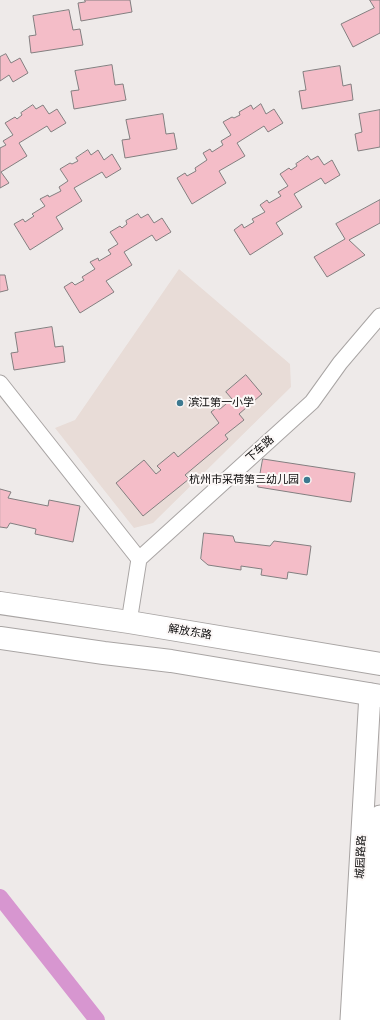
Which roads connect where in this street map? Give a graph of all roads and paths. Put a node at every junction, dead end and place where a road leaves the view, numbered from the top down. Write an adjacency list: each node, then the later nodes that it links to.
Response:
1 (380, 316): 3 (street, 下车路)
2 (0, 383): 3 (street)
3 (139, 559): 5 (street)
4 (0, 603): 5 (main road, 解放东路)
5 (129, 622): 7 (main road, 解放东路)
6 (0, 638): 8 (main road)
7 (380, 664)
8 (375, 695): 10 (street, 城园路路)
9 (380, 816): 11 (street)
10 (351, 1020)
11 (370, 1020)

